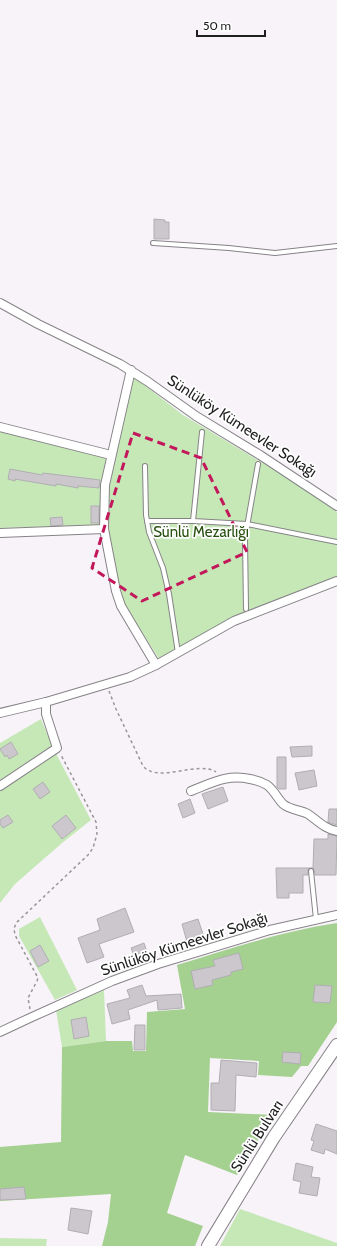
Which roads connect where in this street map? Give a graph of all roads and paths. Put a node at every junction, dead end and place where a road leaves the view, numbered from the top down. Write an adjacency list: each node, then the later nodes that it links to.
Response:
1 (153, 243): 2 (lane)
2 (337, 246)
3 (0, 303): 4 (street, Sünlüköy Kümeevler Sokağı)
4 (131, 370): 7 (street); 10 (street, Sünlüköy Kümeevler Sokağı)
5 (0, 427): 7 (street)
6 (202, 432): 12 (lane)
7 (111, 455): 14 (street)
8 (258, 464): 13 (lane)
9 (145, 466): 11 (lane)
10 (337, 506)
11 (147, 521): 12 (lane); 19 (lane)
12 (193, 521): 13 (lane)
13 (247, 524): 16 (lane); 18 (lane)
14 (104, 529): 15 (street); 20 (street)
15 (0, 533)
16 (337, 542)
17 (337, 581): 19 (street)
18 (246, 609)
19 (178, 653): 20 (street)
20 (156, 666): 21 (street)
21 (107, 685): 22 (street); 25 (path)
22 (46, 702): 23 (street); 24 (street)
23 (0, 713)
24 (57, 748): 26 (street); 32 (path)
25 (223, 779): 27 (street); 28 (street)
26 (0, 786)
27 (191, 791)
28 (337, 831)
29 (311, 871): 31 (lane)
30 (337, 915): 31 (street, Sünlüköy Kümeevler Sokağı)
31 (316, 919): 32 (street, Sünlüköy Kümeevler Sokağı)
32 (32, 1016): 33 (street, Sünlüköy Kümeevler Sokağı)
33 (0, 1032)
34 (337, 1046): 35 (main road, Sünlü Bulvarı)
35 (208, 1246)

